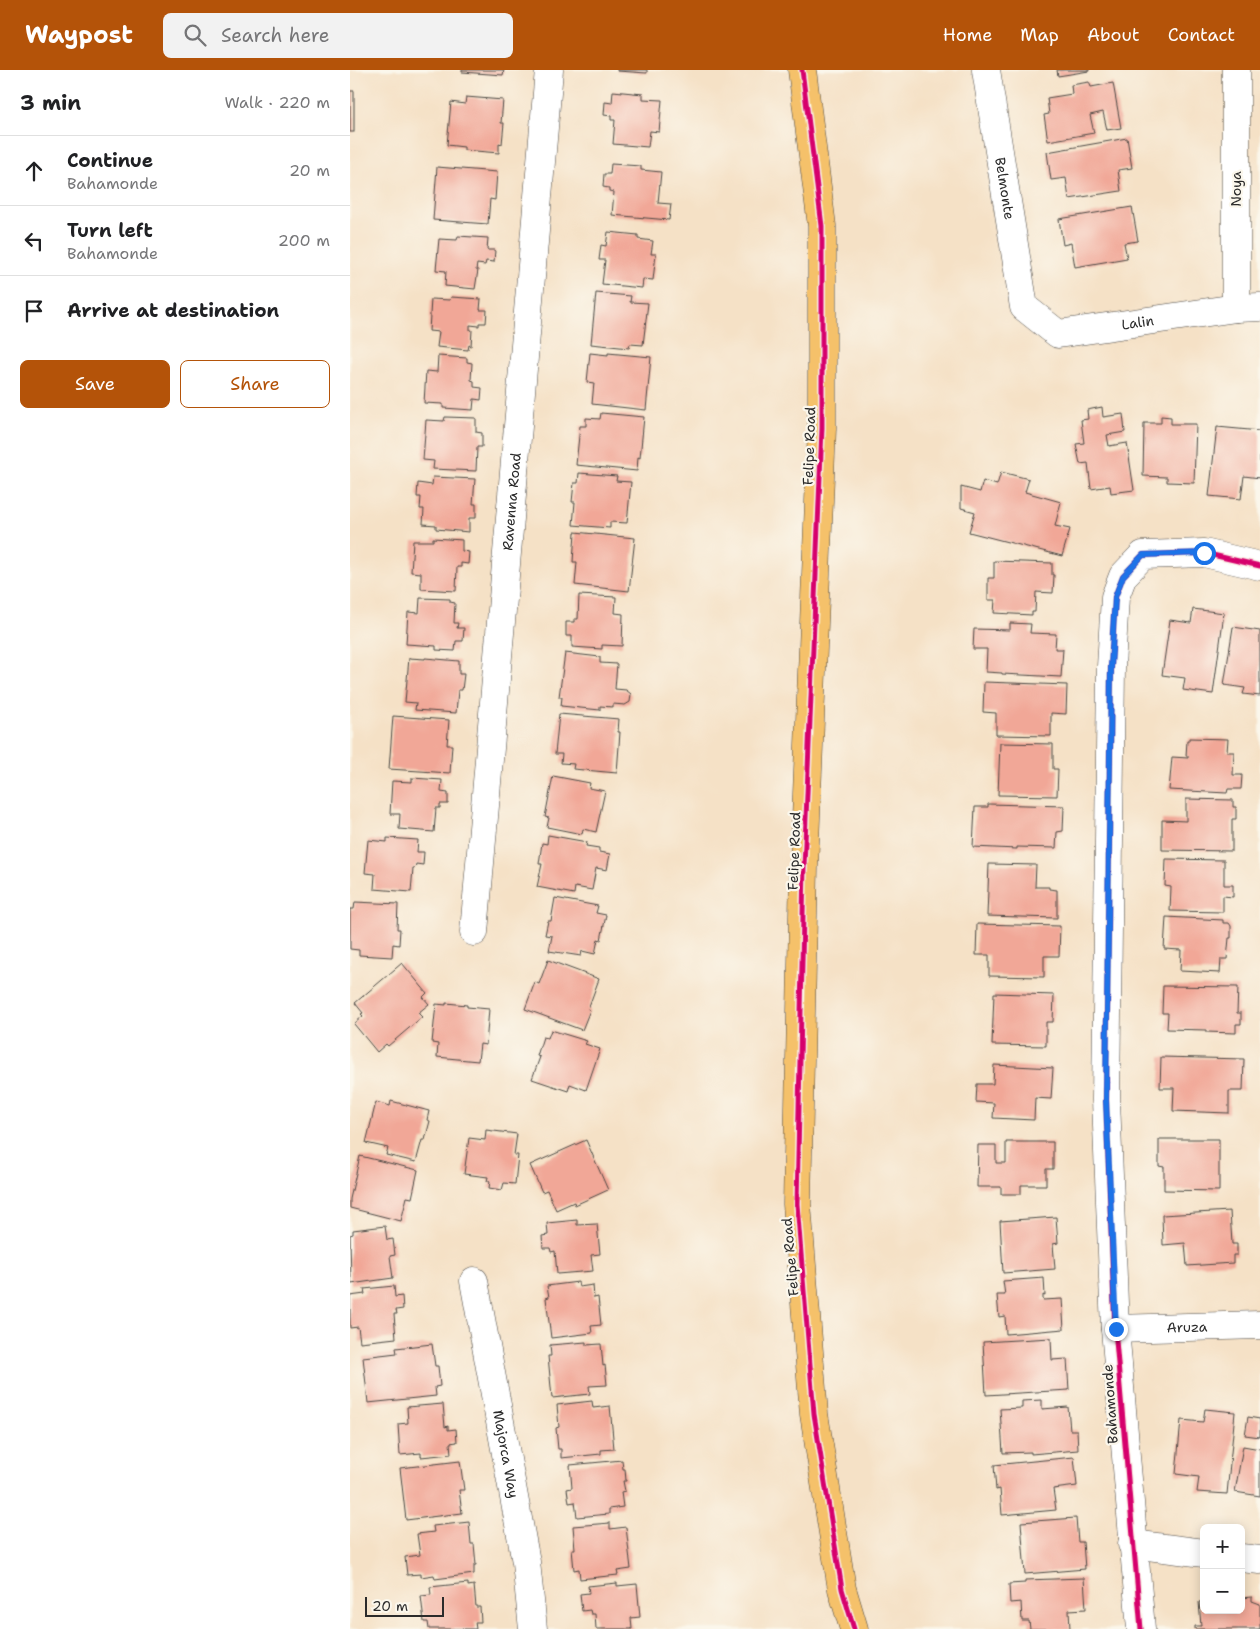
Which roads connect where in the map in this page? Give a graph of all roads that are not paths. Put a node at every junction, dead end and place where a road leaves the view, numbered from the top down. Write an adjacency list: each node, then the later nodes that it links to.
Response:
1 (549, 70): 8 (street, Ravenna Road)
2 (802, 70): 17 (main road, Felipe Road)
3 (986, 70): 5 (street, Belmonte)
4 (1236, 70): 6 (street, Noya)
5 (1024, 307): 6 (street, Lalin)
6 (1248, 308)
7 (1260, 566): 11 (street, Bahamonde)
8 (474, 932)
9 (474, 1281): 16 (street, Majorca Way)
10 (1260, 1325): 11 (street, Aruza)
11 (1116, 1329): 12 (street, Bahamonde)
12 (1132, 1544): 13 (street); 18 (street, Bahamonde)
13 (1200, 1552)
14 (1245, 1558): 15 (street)
15 (1260, 1560)
16 (533, 1629)
17 (854, 1629)
18 (1141, 1629)

